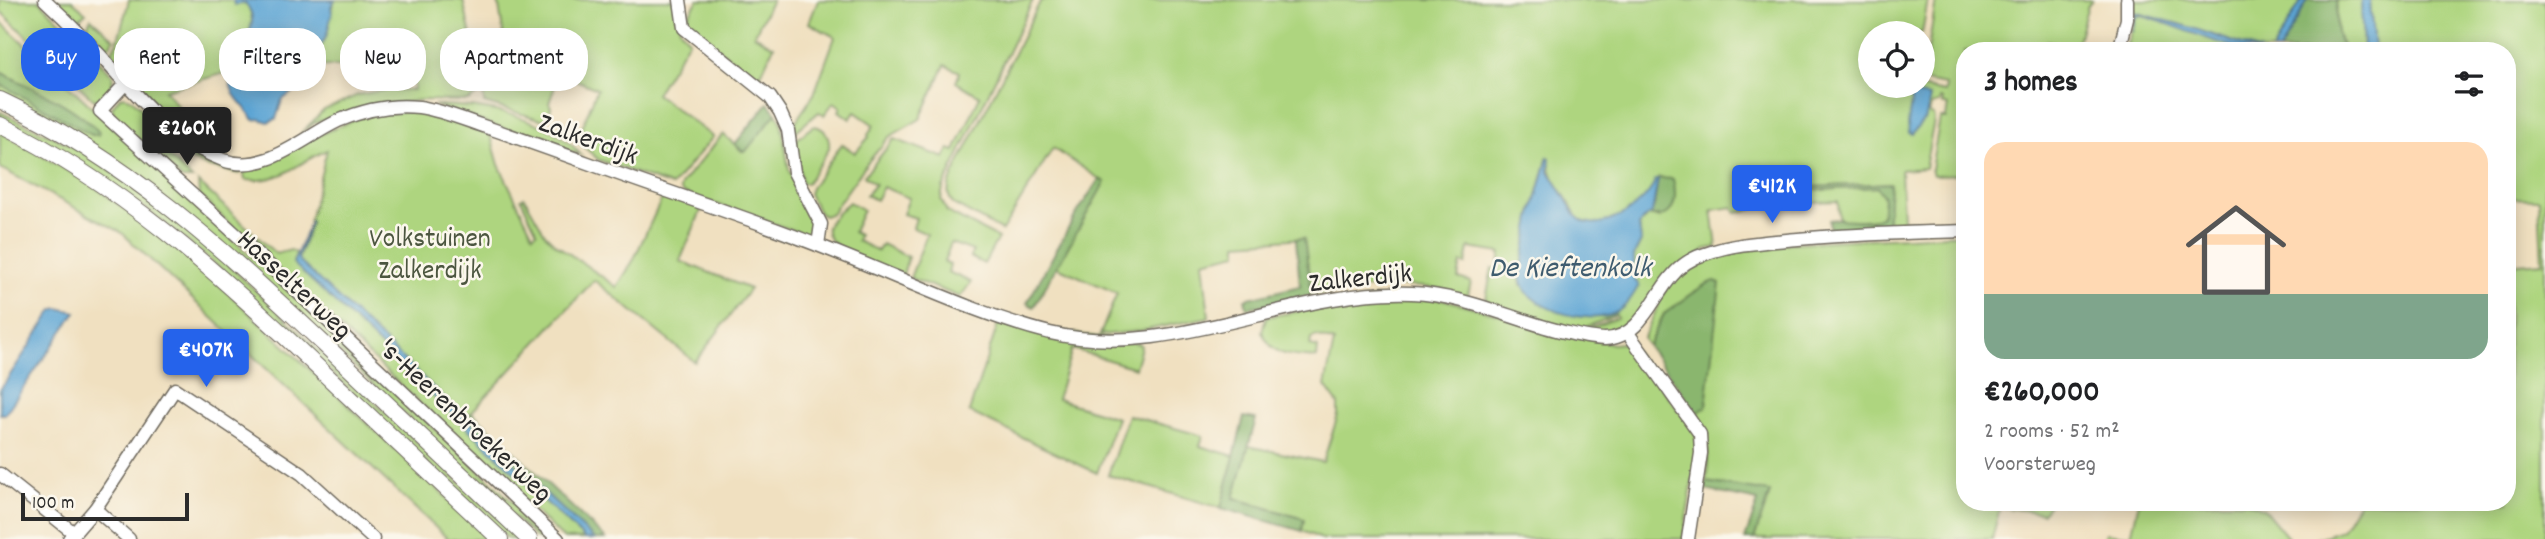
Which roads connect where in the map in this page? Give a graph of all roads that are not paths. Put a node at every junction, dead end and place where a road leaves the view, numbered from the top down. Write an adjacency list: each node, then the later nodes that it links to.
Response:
1 (45, 0): 5 (street, Zalkerdijk)
2 (680, 0): 11 (street)
3 (2127, 0): 4 (street)
4 (2121, 42)
5 (114, 70)
6 (119, 91): 20 (street, 's-Heerenbroekerweg)
7 (133, 91): 11 (street, Zalkerdijk)
8 (0, 100): 19 (main road, Hasselterweg)
9 (0, 125): 18 (main road, Hasselterweg)
10 (1956, 231): 12 (street)
11 (818, 245): 12 (street, Zalkerdijk)
12 (1628, 332): 21 (street)
13 (0, 474): 15 (street)
14 (95, 509): 15 (street); 16 (street); 17 (street)
15 (71, 536)
16 (129, 539)
17 (373, 539)
18 (500, 539)
19 (530, 539)
20 (558, 539)
21 (1688, 539)

